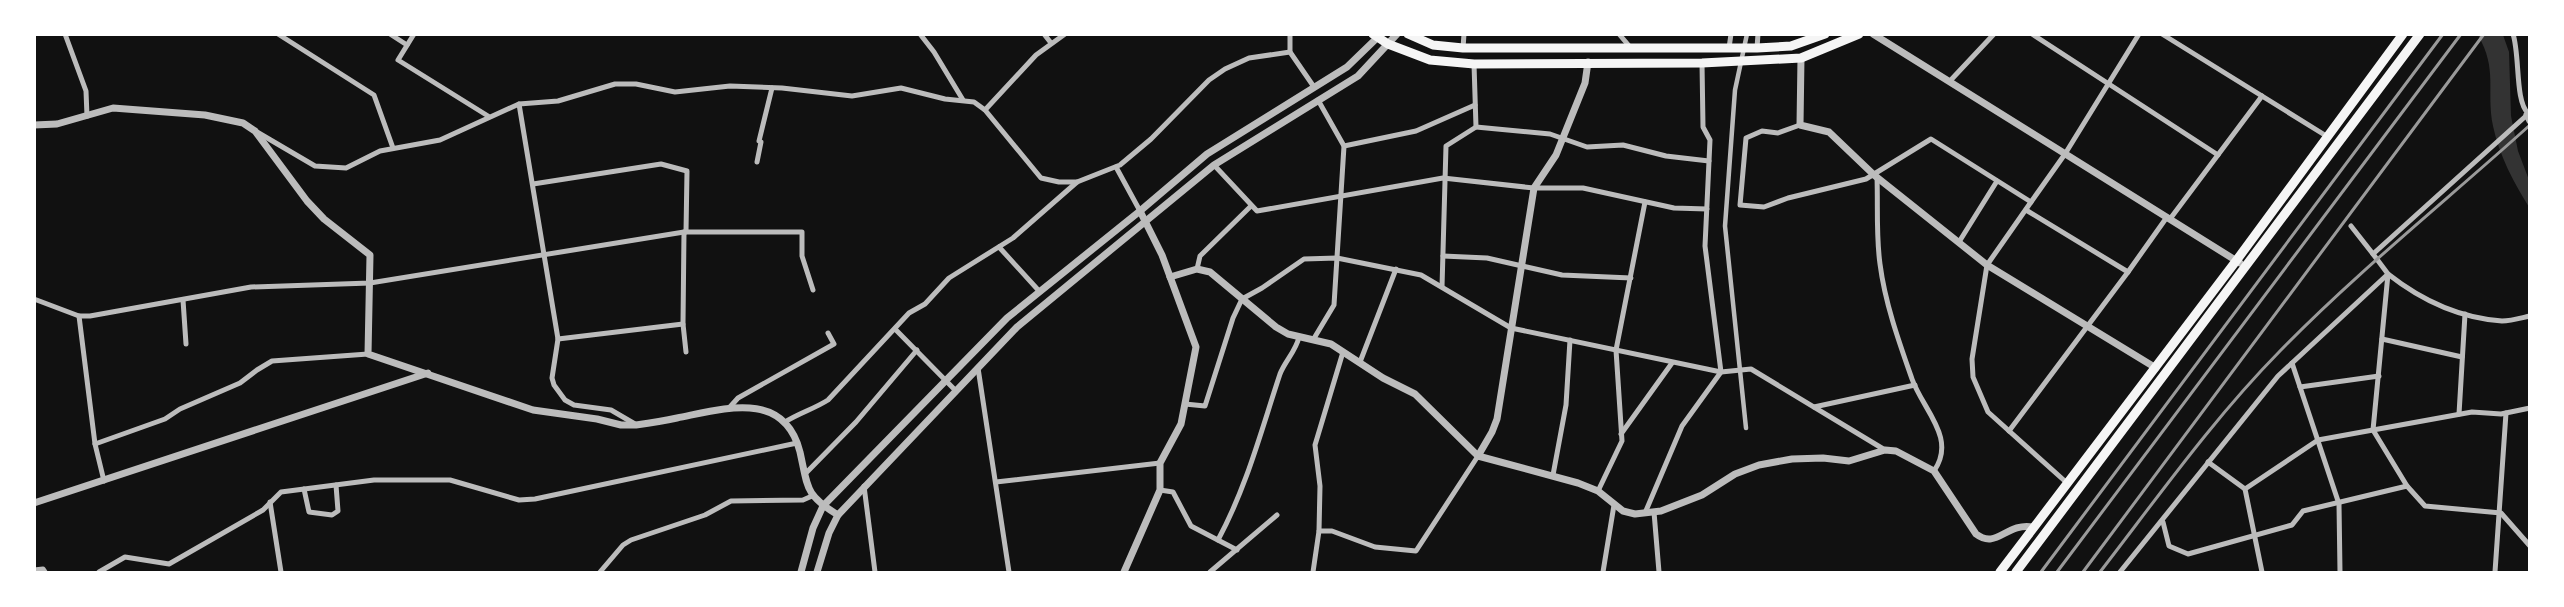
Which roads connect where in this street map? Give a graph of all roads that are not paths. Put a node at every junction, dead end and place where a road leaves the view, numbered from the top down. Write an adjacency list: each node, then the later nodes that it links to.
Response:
1 (65, 34): 49 (street)
2 (278, 34): 59 (street)
3 (390, 34): 29 (street)
4 (414, 34): 29 (street)
5 (920, 34): 44 (street)
6 (1044, 34): 27 (street)
7 (1065, 34): 27 (street)
8 (1290, 34): 34 (street)
9 (1396, 34): 28 (street)
10 (1408, 34): 30 (highway)
11 (1464, 34): 30 (street)
12 (1618, 34): 31 (street)
13 (1731, 34): 32 (street)
14 (1747, 34): 146 (street)
15 (1758, 34): 33 (street)
16 (1826, 34): 33 (highway)
17 (1859, 34): 35 (highway)
18 (1873, 34): 39 (street)
19 (1994, 34): 39 (street)
20 (2032, 34): 40 (street)
21 (2139, 34): 40 (street)
22 (2162, 34): 43 (street)
23 (2403, 34): 57 (highway)
24 (2420, 34): 92 (highway)
25 (2513, 34): 51 (street)
26 (1377, 35): 28 (highway); 41 (street)
27 (1051, 43): 48 (street)
28 (1388, 44): 38 (highway); 45 (street)
29 (407, 45): 50 (street)
30 (1463, 48): 31 (highway)
31 (1631, 48): 32 (highway)
32 (1729, 48): 33 (highway)
33 (1757, 48)
34 (1290, 52): 41 (street); 65 (street)
35 (1801, 57): 37 (highway); 53 (street)
36 (1588, 62): 37 (highway); 38 (highway); 56 (street)
37 (1702, 63): 62 (street)
38 (1474, 64): 47 (street)
39 (1949, 82): 60 (street)
40 (2107, 84): 60 (street); 61 (street)
41 (1314, 87): 78 (street)
42 (772, 88): 44 (street); 46 (street); 63 (street)
43 (2262, 96): 57 (street); 61 (street)
44 (963, 100): 48 (street)
45 (1318, 100): 58 (street); 64 (street)
46 (519, 104): 50 (street); 70 (street)
47 (1475, 105): 54 (street); 58 (street)
48 (985, 110): 69 (street)
49 (87, 116): 52 (street); 55 (street)
50 (488, 116): 59 (street)
51 (2529, 116): 85 (street)
52 (34, 125)
53 (1800, 125): 66 (street); 66 (street)
54 (1476, 127): 56 (street); 67 (street)
55 (255, 131): 59 (street); 99 (street)
56 (1564, 137): 62 (street); 71 (street)
57 (2328, 137): 89 (highway)
58 (1344, 146): 72 (street)
59 (393, 148)
60 (2065, 153): 74 (street); 79 (street)
61 (2218, 155): 79 (street)
62 (1709, 161): 76 (street)
63 (757, 162)
64 (1214, 165): 75 (street); 80 (street)
65 (1116, 167): 69 (street); 78 (street)
66 (1876, 176): 68 (street); 83 (street); 135 (street)
67 (1443, 178): 71 (street); 72 (street); 87 (street)
68 (1997, 181): 74 (street); 83 (street)
69 (1077, 182): 84 (street)
70 (533, 184): 82 (street); 86 (street)
71 (1534, 188): 73 (street); 91 (street)
72 (1341, 195): 75 (street); 88 (street)
73 (1645, 202): 76 (street); 98 (street)
74 (2031, 202): 77 (street)
75 (1251, 206): 93 (street)
76 (1707, 209): 131 (street)
77 (2026, 210): 90 (street); 95 (street)
78 (1140, 211): 80 (street); 102 (street)
79 (2169, 218): 89 (street); 95 (street)
80 (1145, 222): 97 (street); 129 (street)
81 (2351, 226): 85 (street)
82 (685, 232): 86 (street); 101 (street); 109 (street)
83 (1959, 242): 90 (street)
84 (999, 247): 102 (street); 112 (street)
85 (2373, 255): 96 (street)
86 (544, 256): 99 (street); 115 (street)
87 (1443, 256): 91 (street); 100 (street)
88 (1337, 258): 94 (street); 104 (street); 117 (street)
89 (2236, 261): 92 (street); 130 (highway)
90 (1988, 265): 110 (street); 148 (street)
91 (1521, 266): 98 (street); 111 (street)
92 (2247, 268): 203 (highway)
93 (1197, 269): 97 (street); 104 (street)
94 (1396, 269): 100 (street); 126 (street)
95 (2128, 272): 110 (street)
96 (2388, 274): 106 (street); 116 (street); 128 (street)
97 (1170, 277): 138 (street)
98 (1631, 278): 121 (street)
99 (370, 284): 105 (street); 124 (street)
100 (1442, 287): 111 (street)
101 (813, 290)
102 (1040, 292): 134 (street)
103 (34, 299): 107 (street)
104 (1242, 299): 114 (street); 138 (street)
105 (183, 300): 107 (street); 119 (street)
106 (2465, 314): 108 (street); 125 (street)
107 (79, 316): 152 (street)
108 (2529, 316)
109 (683, 324): 115 (street); 122 (street)
110 (2087, 326): 130 (street); 148 (street)
111 (1511, 328): 118 (street); 154 (street)
112 (895, 329): 120 (street); 144 (street)
113 (828, 333): 140 (street)
114 (1299, 337): 117 (street); 185 (street)
115 (558, 339): 145 (street)
116 (2382, 339): 125 (street); 133 (street)
117 (1313, 340): 123 (street)
118 (1570, 340): 121 (street); 159 (street)
119 (186, 344)
120 (917, 350): 134 (street); 158 (street)
121 (1616, 351): 127 (street); 149 (street)
122 (686, 352)
123 (1343, 352): 126 (street); 183 (street)
124 (368, 354): 132 (street); 152 (street)
125 (2462, 357): 143 (street)
126 (1359, 362): 154 (street)
127 (1672, 363): 131 (street); 149 (street)
128 (2292, 363): 136 (street); 155 (street)
129 (978, 368): 137 (street); 161 (street)
130 (2156, 368): 162 (highway)
131 (1721, 372): 139 (street); 177 (street)
132 (428, 373): 145 (street); 160 (street)
133 (2379, 376): 136 (street); 147 (street)
134 (946, 380): 137 (street); 175 (street)
135 (1915, 385): 139 (street); 157 (street)
136 (2300, 387): 150 (street)
137 (956, 391): 164 (street)
138 (1185, 404): 156 (street)
139 (1814, 407): 153 (street)
140 (729, 408): 144 (street); 145 (street)
141 (2529, 408): 142 (street)
142 (2506, 413): 143 (street); 178 (street)
143 (2459, 414): 147 (street)
144 (785, 422): 151 (street)
145 (636, 425)
146 (1746, 428)
147 (2373, 430): 150 (street); 165 (street)
148 (2009, 432): 162 (street)
149 (1621, 434): 169 (street)
150 (2318, 440): 167 (street); 172 (street)
151 (797, 443): 158 (street); 163 (street)
152 (95, 444): 160 (street)
153 (1885, 450): 157 (street); 176 (street)
154 (1478, 456): 159 (street); 183 (street)
155 (2208, 462): 167 (street); 181 (street)
156 (1160, 463): 161 (street); 168 (street)
157 (1934, 471): 182 (street)
158 (805, 474): 170 (street)
159 (1552, 476): 169 (street)
160 (104, 481): 173 (street)
161 (996, 482): 196 (street)
162 (2067, 483): 182 (highway)
163 (336, 485): 166 (street); 166 (street)
164 (864, 486): 179 (street); 195 (street)
165 (2407, 486): 172 (street); 178 (street)
166 (304, 489): 171 (street)
167 (2245, 489): 184 (street)
168 (1160, 490): 185 (street); 197 (street)
169 (1598, 491): 174 (street)
170 (812, 496): 175 (street); 192 (street)
171 (270, 502): 190 (street); 191 (street)
172 (2339, 502): 184 (street); 206 (street)
173 (34, 503)
174 (1614, 505): 177 (street); 200 (street)
175 (823, 506): 179 (street); 193 (street)
176 (1654, 512): 177 (street); 201 (street)
177 (1645, 513)
178 (2501, 513): 186 (street); 207 (street)
179 (838, 515): 194 (street)
180 (1277, 515): 187 (street)
181 (2163, 522): 184 (street); 204 (street)
182 (2033, 527): 202 (highway)
183 (1319, 531): 199 (street)
184 (2255, 535): 205 (street)
185 (1218, 540): 187 (street)
186 (2529, 546)
187 (1237, 550): 198 (street)
188 (34, 570): 189 (street)
189 (45, 573)
190 (99, 573)
191 (281, 573)
192 (600, 573)
193 (801, 573)
194 (817, 573)
195 (875, 573)
196 (1009, 573)
197 (1124, 573)
198 (1210, 573)
199 (1313, 573)
200 (1603, 573)
201 (1659, 573)
202 (2000, 573)
203 (2016, 573)
204 (2120, 573)
205 (2262, 573)
206 (2340, 573)
207 (2495, 573)

